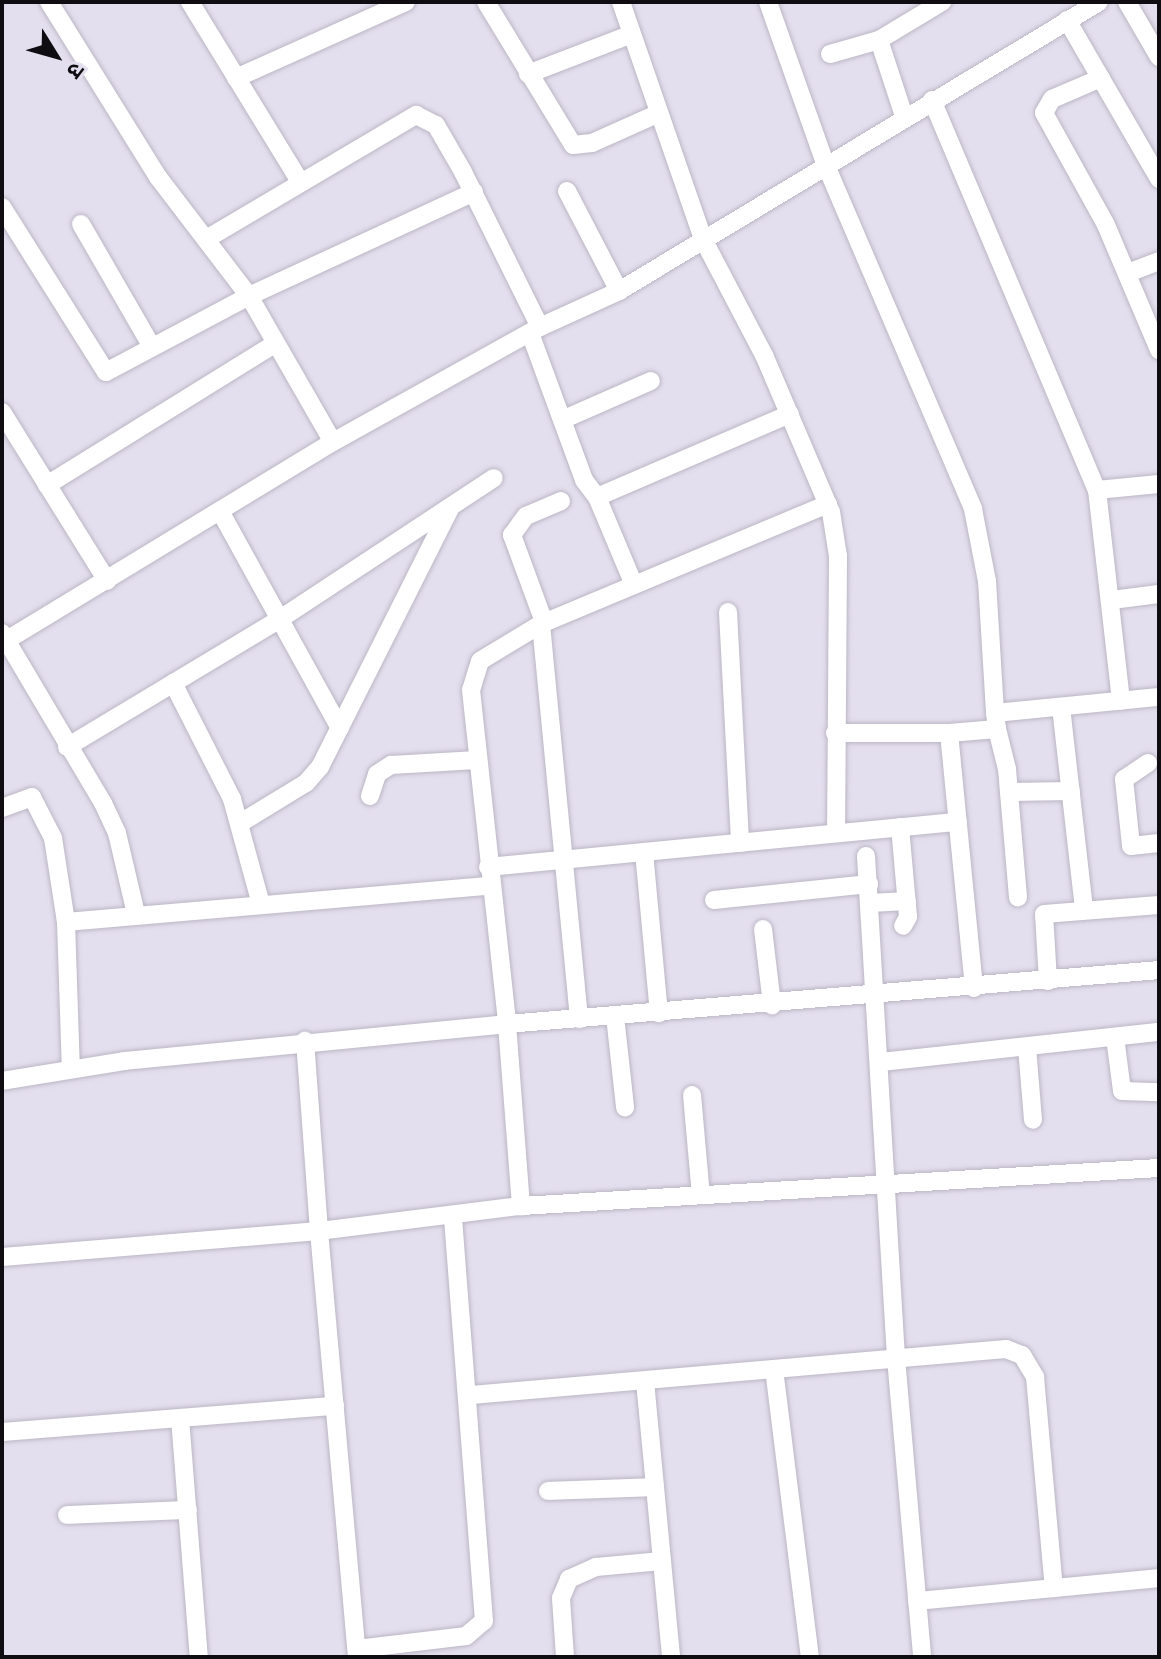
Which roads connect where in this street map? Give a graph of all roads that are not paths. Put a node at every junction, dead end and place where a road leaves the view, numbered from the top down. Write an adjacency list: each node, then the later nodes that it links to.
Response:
1 (49, 2): 28 (street)
2 (190, 2): 16 (street)
3 (406, 2): 16 (street)
4 (486, 2): 15 (street)
5 (621, 2): 11 (street)
6 (768, 2): 21 (street)
7 (942, 2): 12 (street)
8 (1099, 2): 10 (street)
9 (1127, 2): 13 (street)
10 (1067, 20): 17 (street); 18 (street)
11 (632, 34): 15 (street); 19 (street)
12 (879, 40): 14 (street); 20 (street)
13 (1157, 51)
14 (830, 54)
15 (528, 74): 19 (street)
16 (236, 78): 23 (street)
17 (1101, 78): 22 (street); 31 (street)
18 (932, 100): 20 (street); 46 (street)
19 (659, 113): 29 (street)
20 (904, 116): 21 (street)
21 (825, 163): 29 (street); 64 (street)
22 (1159, 179)
23 (299, 180): 25 (street); 28 (street)
24 (567, 191): 32 (street)
25 (474, 192): 33 (street); 34 (street)
26 (2, 207): 36 (street)
27 (81, 224): 36 (street)
28 (208, 238): 33 (street)
29 (703, 239): 32 (street); 40 (street)
30 (1159, 261): 31 (street)
31 (1128, 273): 37 (street)
32 (619, 291): 34 (street)
33 (249, 296): 35 (street); 36 (street)
34 (535, 330): 41 (street); 42 (street)
35 (274, 344): 42 (street); 45 (street)
36 (152, 347)
37 (1159, 350)
38 (651, 381): 41 (street)
39 (2, 412): 45 (street)
40 (790, 414): 47 (street); 49 (street)
41 (562, 420): 47 (street)
42 (333, 442): 51 (street)
43 (494, 478): 50 (street)
44 (1159, 484): 46 (street)
45 (47, 485): 52 (street)
46 (1097, 490): 55 (street)
47 (597, 497): 53 (street)
48 (561, 501): 58 (street)
49 (828, 504): 53 (street); 66 (street)
50 (450, 507): 57 (street); 65 (street)
51 (220, 511): 52 (street); 57 (street)
52 (107, 581): 59 (street)
53 (634, 585): 58 (street)
54 (1159, 594): 55 (street)
55 (1112, 600): 62 (street)
56 (728, 612): 79 (street)
57 (280, 619): 60 (street); 65 (street)
58 (542, 623): 69 (street); 83 (street)
59 (4, 639): 68 (street)
60 (173, 683): 68 (street); 75 (street)
61 (1159, 697): 62 (street)
62 (1121, 701): 63 (street)
63 (1061, 707): 64 (street); 71 (street)
64 (996, 721): 67 (street); 72 (street)
65 (340, 728): 75 (street)
66 (835, 733): 67 (street); 78 (street)
67 (949, 733): 76 (street)
68 (67, 747): 94 (street)
69 (477, 760): 73 (street); 84 (street)
70 (1148, 763): 80 (street)
71 (1071, 791): 72 (street); 93 (street)
72 (1009, 792): 87 (street)
73 (370, 796)
74 (2, 808): 95 (street)
75 (242, 822): 91 (street)
76 (958, 822): 77 (street); 100 (street)
77 (900, 827): 78 (street); 89 (street)
78 (836, 833): 79 (street)
79 (740, 843): 81 (street)
80 (1159, 843)
81 (644, 852): 83 (street); 103 (street)
82 (866, 856): 85 (street)
83 (564, 858): 84 (street); 105 (street)
84 (488, 867): 86 (street)
85 (869, 884): 88 (street); 90 (street)
86 (490, 886): 91 (street); 106 (street)
87 (1018, 898)
88 (714, 900)
89 (907, 901): 90 (street); 96 (street)
90 (870, 903): 101 (street)
91 (261, 904): 94 (street)
92 (1159, 905): 93 (street)
93 (1084, 910): 99 (street)
94 (136, 914): 95 (street)
95 (66, 922): 112 (street)
96 (903, 926)
97 (763, 929): 102 (street)
98 (1159, 970): 99 (street)
99 (1048, 981): 100 (street)
100 (974, 988): 101 (street)
101 (877, 998): 102 (street); 111 (street)
102 (772, 1005): 103 (street)
103 (659, 1013): 104 (street)
104 (615, 1016): 105 (street); 116 (street)
105 (579, 1019): 106 (street)
106 (507, 1024): 109 (street); 121 (street)
107 (1159, 1032): 108 (street)
108 (1115, 1037): 110 (street); 114 (street)
109 (305, 1041): 112 (street); 123 (street)
110 (1027, 1047): 111 (street); 117 (street)
111 (881, 1062): 119 (street)
112 (71, 1069): 113 (street)
113 (2, 1081)
114 (1159, 1092)
115 (692, 1095): 120 (street)
116 (625, 1107)
117 (1033, 1120)
118 (1159, 1168): 119 (street)
119 (890, 1184): 120 (street); 125 (street)
120 (701, 1195): 121 (street)
121 (521, 1206): 122 (street)
122 (453, 1216): 123 (street); 128 (street)
123 (319, 1231): 124 (street); 129 (street)
124 (2, 1257)
125 (896, 1358): 126 (street); 138 (street); 139 (street)
126 (774, 1369): 127 (street); 144 (street)
127 (645, 1381): 128 (street); 132 (street)
128 (471, 1395): 140 (street)
129 (335, 1406): 130 (street); 140 (street)
130 (180, 1418): 131 (street); 134 (street)
131 (2, 1432)
132 (655, 1487): 133 (street); 136 (street)
133 (548, 1491)
134 (188, 1510): 135 (street); 141 (street)
135 (67, 1515)
136 (662, 1561): 142 (street); 143 (street)
137 (1159, 1578): 138 (street)
138 (1054, 1588): 139 (street)
139 (917, 1601): 145 (street)
140 (357, 1653)
141 (199, 1657)
142 (565, 1657)
143 (671, 1657)
144 (810, 1657)
145 (922, 1657)

